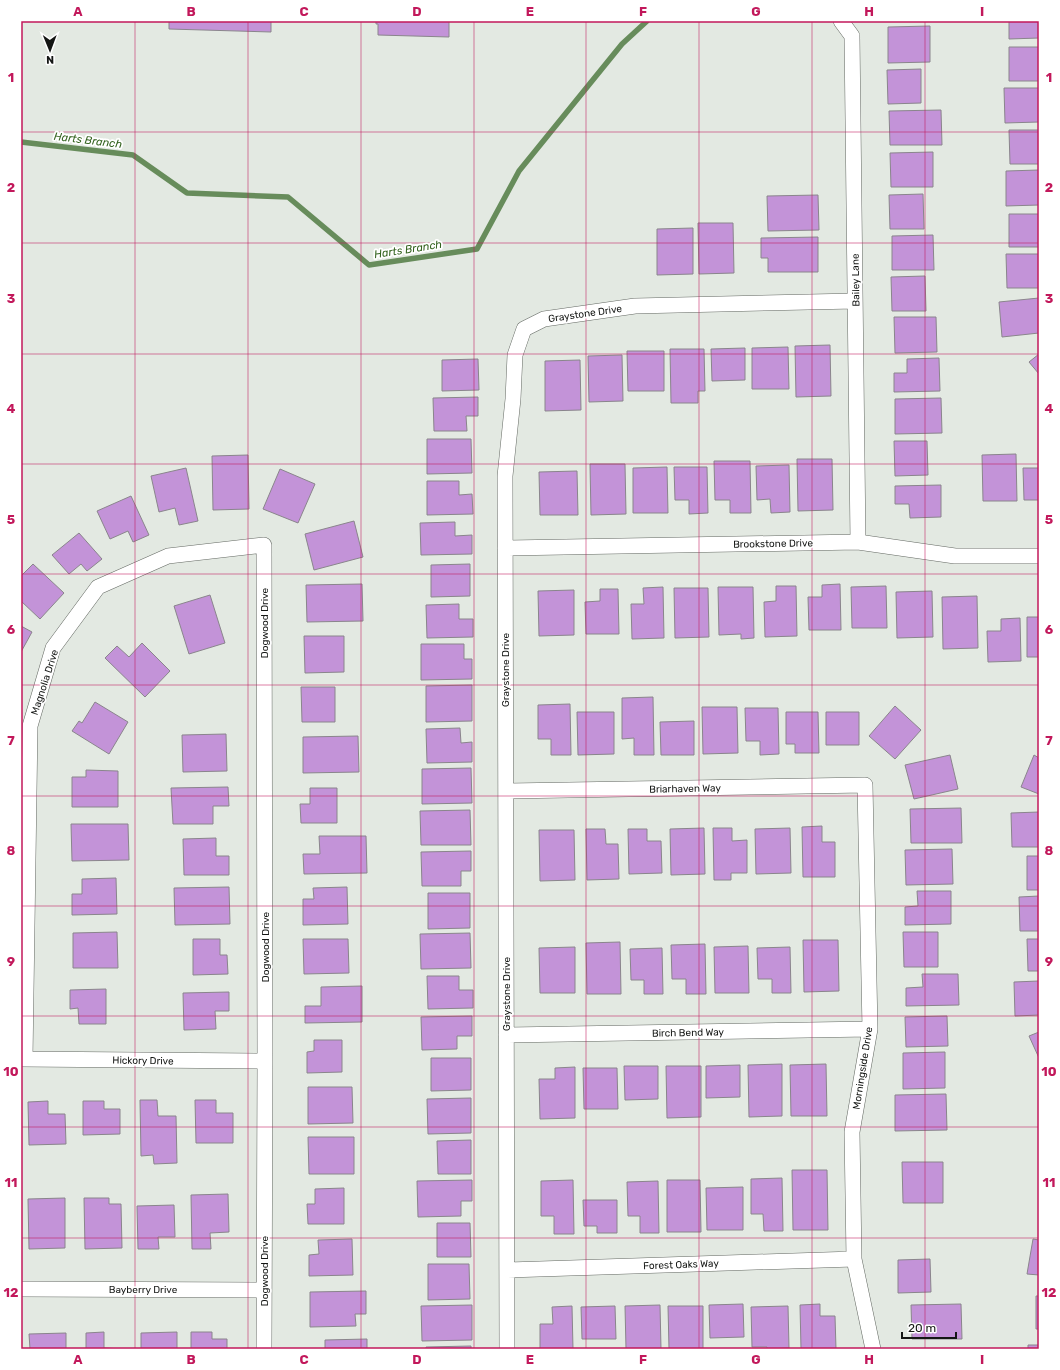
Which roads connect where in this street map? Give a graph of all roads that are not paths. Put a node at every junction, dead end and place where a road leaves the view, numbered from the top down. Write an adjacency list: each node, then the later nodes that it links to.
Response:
1 (841, 21): 2 (street, Bailey Lane)
2 (855, 301): 3 (street, Bailey Lane); 5 (street, Graystone Drive)
3 (858, 542): 5 (street, Brookstone Drive); 6 (street, Brookstone Drive)
4 (264, 545): 11 (street, Magnolia Drive); 12 (street, Dogwood Drive)
5 (505, 548): 8 (street, Graystone Drive)
6 (1039, 556)
7 (865, 785): 8 (street, Briarhaven Way); 9 (street, Morningside Drive)
8 (506, 791): 10 (street, Graystone Drive)
9 (870, 1029): 10 (street, Birch Bend Way); 13 (street, Morningside Drive)
10 (506, 1036): 14 (street, Graystone Drive)
11 (23, 1059): 12 (street, Hickory Drive)
12 (265, 1061): 16 (street, Dogwood Drive)
13 (854, 1258): 14 (street, Forest Oaks Way); 19 (street, Morningside Drive)
14 (507, 1270): 18 (street, Graystone Drive)
15 (21, 1289): 16 (street, Bayberry Drive)
16 (264, 1290): 17 (street, Dogwood Drive)
17 (264, 1349)
18 (507, 1349)
19 (873, 1349)

